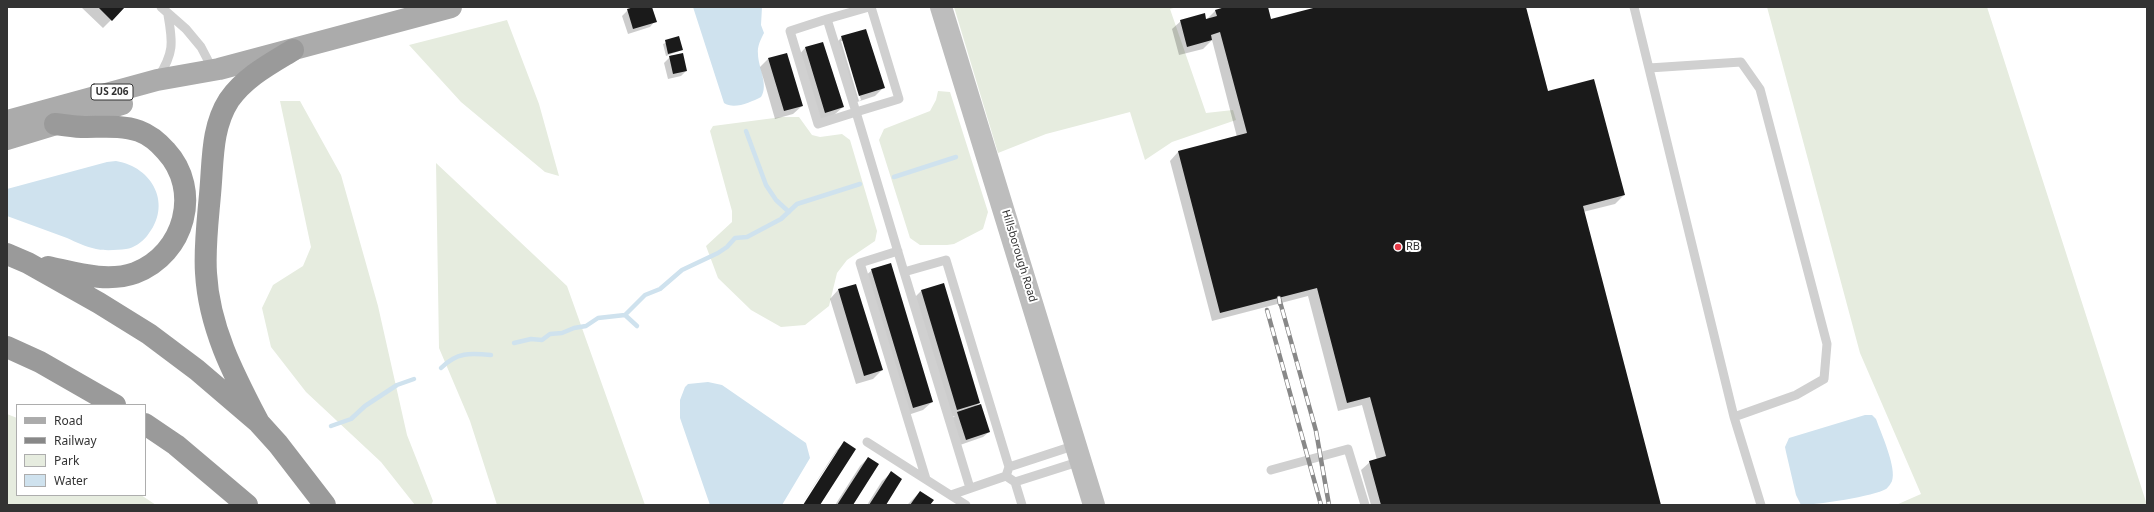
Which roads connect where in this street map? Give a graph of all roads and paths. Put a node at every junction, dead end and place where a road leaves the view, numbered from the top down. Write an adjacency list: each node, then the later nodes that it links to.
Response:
1 (161, 7): 6 (lane)
2 (451, 7): 8 (main road, US 206)
3 (870, 7): 7 (lane); 12 (lane)
4 (941, 7): 26 (street, Hillsborough Road)
5 (1634, 7): 9 (lane)
6 (168, 15): 10 (lane); 11 (lane)
7 (827, 19): 12 (lane); 12 (lane)
8 (293, 50): 10 (main road, US 206); 23 (highway)
9 (1649, 68): 22 (lane); 22 (lane)
10 (216, 70): 11 (main road, US 206); 14 (main road, US 206)
11 (157, 80): 13 (main road, US 206)
12 (856, 112): 16 (lane)
13 (7, 121)
14 (55, 124): 15 (main road, US 206); 18 (highway)
15 (7, 139)
16 (898, 251): 19 (lane); 30 (lane)
17 (7, 254): 18 (highway)
18 (28, 263): 23 (highway)
19 (904, 272): 27 (lane); 32 (lane)
20 (7, 347): 21 (highway)
21 (113, 404)
22 (1734, 417): 40 (lane)
23 (259, 423): 35 (highway)
24 (146, 425): 34 (highway)
25 (867, 442): 30 (lane)
26 (1078, 453): 27 (lane); 31 (lane); 38 (street, Hillsborough Road)
27 (1009, 467): 29 (lane)
28 (1271, 470): 39 (lane)
29 (1006, 476): 31 (lane); 32 (lane)
30 (926, 479): 33 (lane)
31 (1014, 482): 37 (lane)
32 (970, 488): 33 (lane)
33 (951, 495): 36 (lane)
34 (247, 505)
35 (325, 505)
36 (966, 505)
37 (1022, 505)
38 (1094, 505)
39 (1365, 505)
40 (1761, 505)

